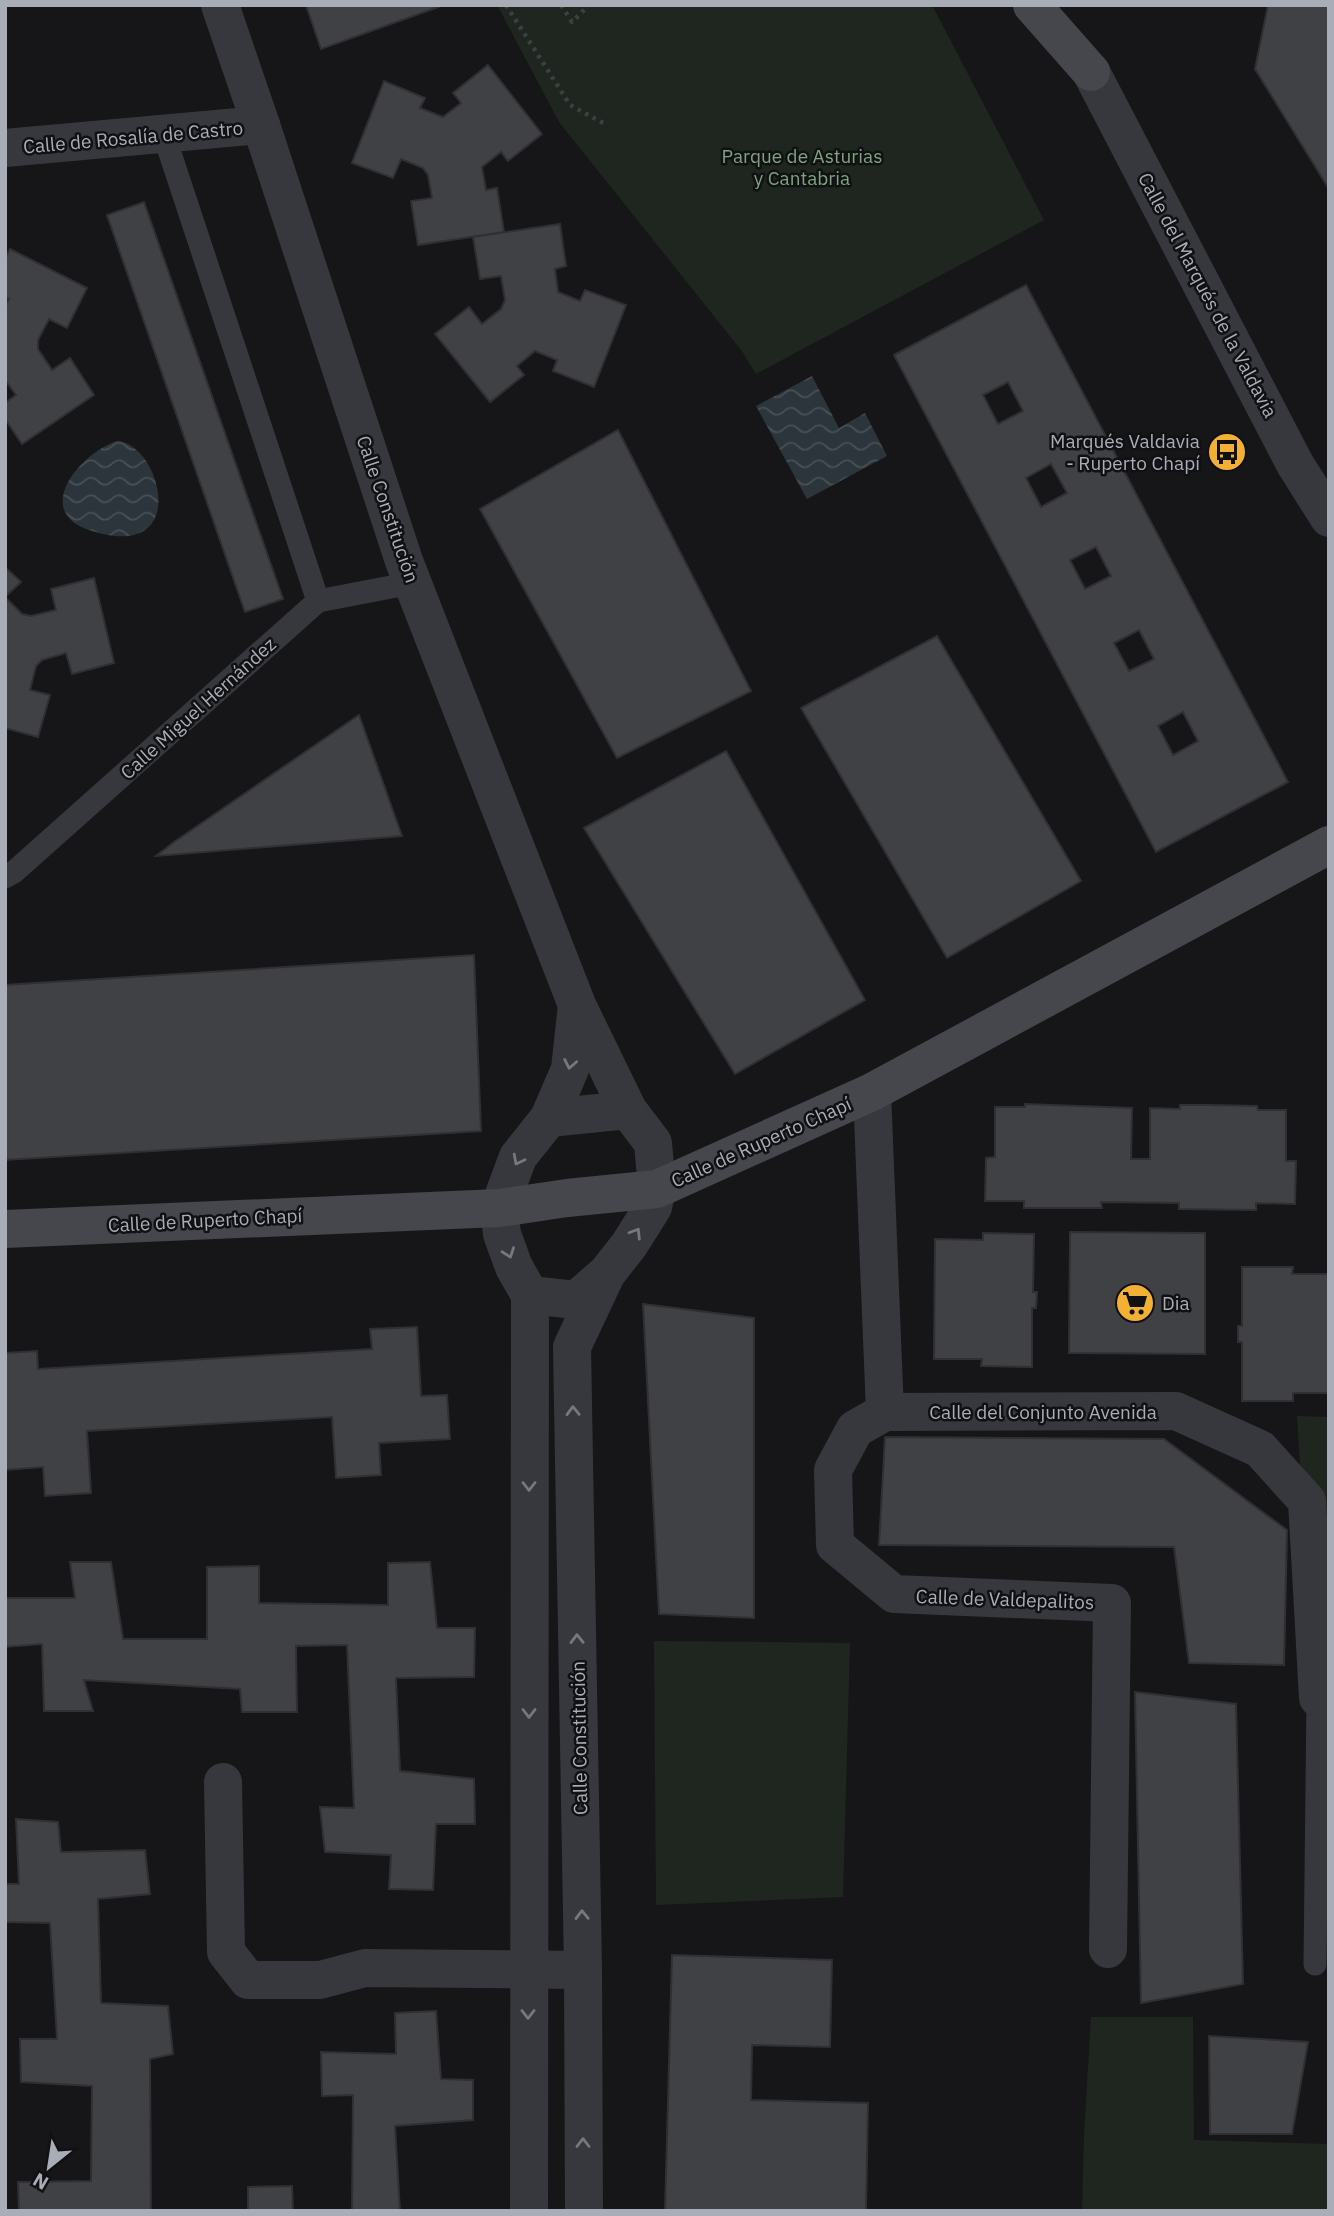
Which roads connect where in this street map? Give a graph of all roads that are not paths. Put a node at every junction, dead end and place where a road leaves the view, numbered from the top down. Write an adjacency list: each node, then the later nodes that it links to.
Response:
1 (220, 5): 5 (street, Calle Constitución)
2 (1032, 5): 4 (street, Calle del Marqués de la Valdavia)
3 (1057, 5): 4 (street, Calle del Marqués de la Valdavia)
4 (1091, 72): 8 (street, Calle del Marqués de la Valdavia)
5 (261, 125): 6 (street, Calle de Rosalía de Castro); 9 (street, Calle Constitución)
6 (164, 135): 7 (street, Calle de Rosalía de Castro); 10 (lane)
7 (5, 148)
8 (1329, 518)
9 (412, 583): 10 (lane); 13 (street, Calle Constitución)
10 (318, 601): 12 (lane, Calle Miguel Hernández)
11 (1329, 845): 14 (street, Calle de Ruperto Chapí)
12 (5, 877)
13 (577, 1005): 15 (street, Calle Constitución); 16 (street, Calle Constitución, one-way to 16)
14 (872, 1092): 17 (street, Calle de Ruperto Chapí); 22 (street)
15 (628, 1110): 16 (street); 17 (street, Calle Constitución)
16 (549, 1118): 18 (street, Calle Constitución, one-way to 18)
17 (657, 1189): 18 (street, Calle de Ruperto Chapí); 20 (street, Calle Constitución, one-way to 17)
18 (499, 1208): 19 (street, Calle de Ruperto Chapí); 21 (street, one-way to 21)
19 (5, 1229)
20 (607, 1273): 21 (street, Calle Constitución); 28 (street, Calle Constitución, one-way to 20)
21 (530, 1295): 27 (street, one-way to 27)
22 (885, 1412): 23 (street, Calle del Conjunto Avenida); 25 (street, Calle de Valdepalitos)
23 (1318, 1698): 26 (lane)
24 (223, 1782): 27 (street)
25 (1108, 1949)
26 (1315, 1964)
27 (528, 1970): 28 (street); 29 (street, one-way to 29)
28 (583, 1970): 30 (street, Calle Constitución, one-way to 28)
29 (530, 2211)
30 (583, 2211)

